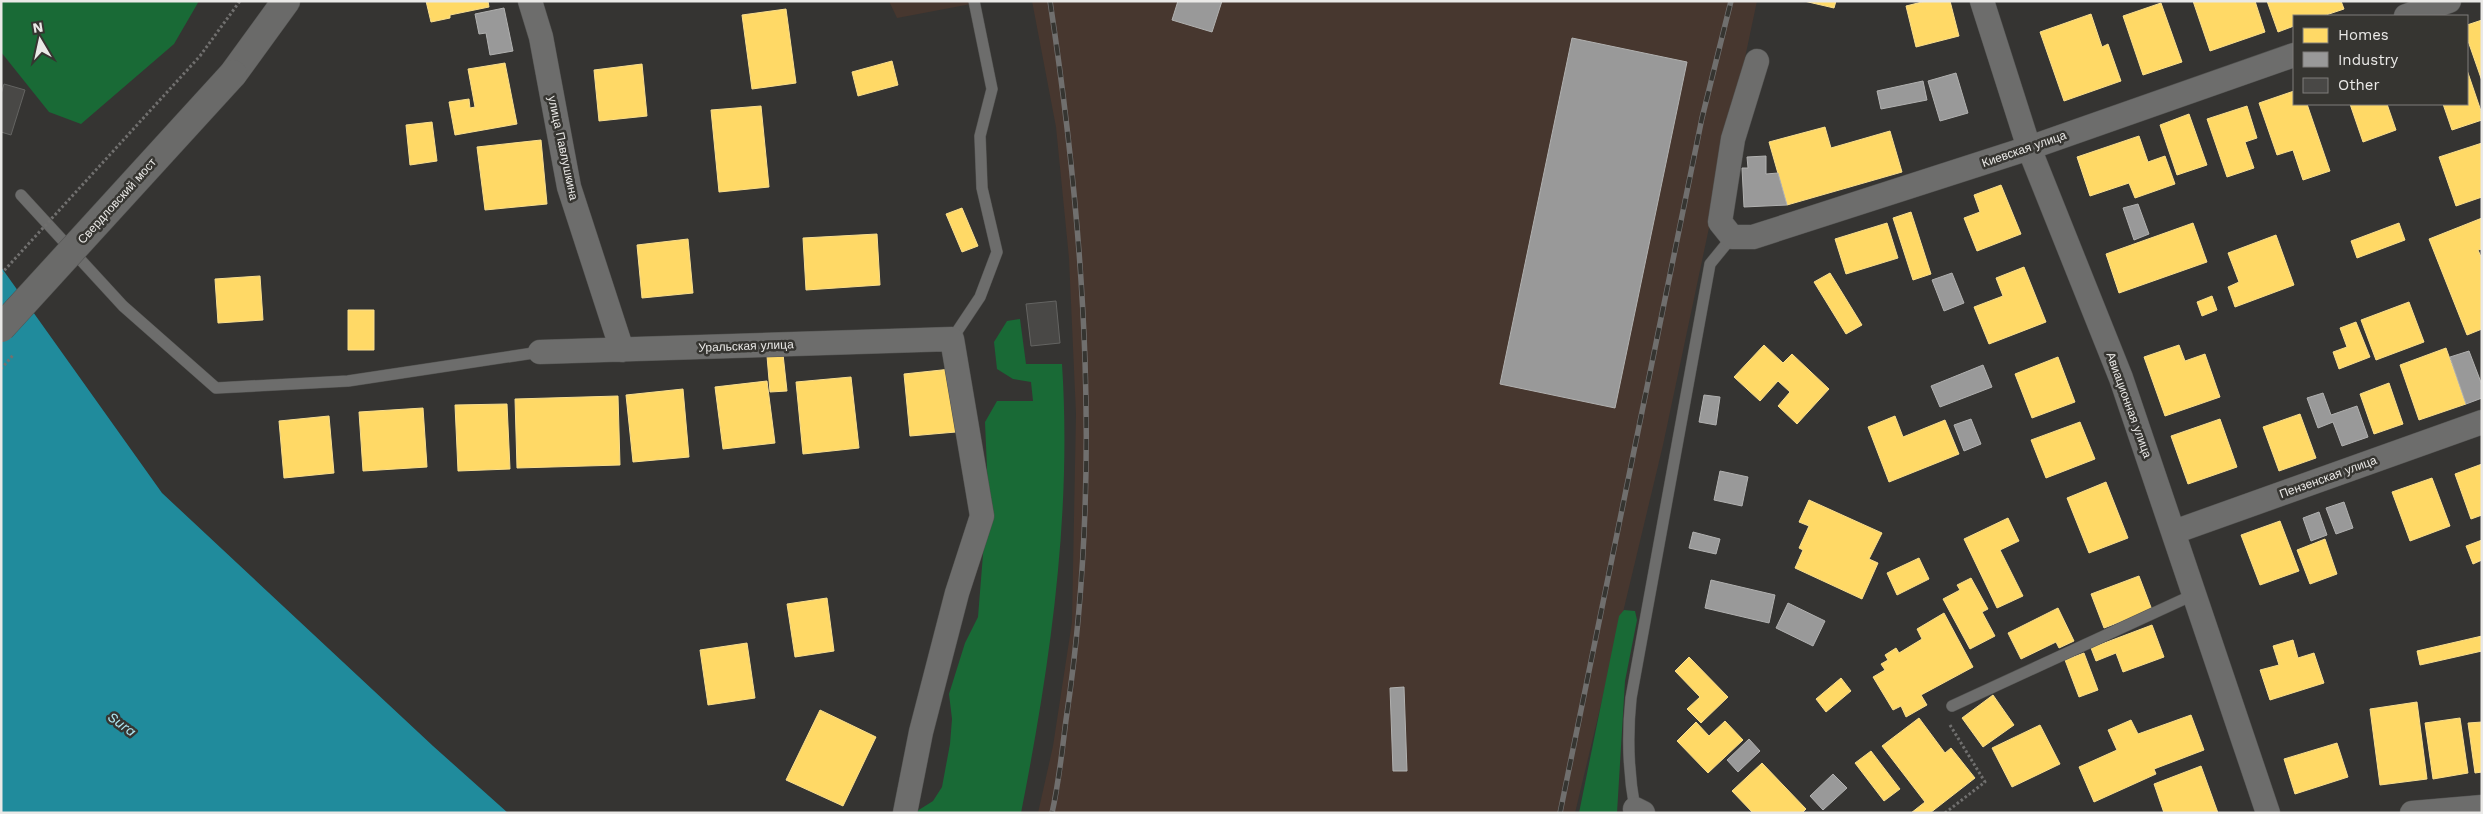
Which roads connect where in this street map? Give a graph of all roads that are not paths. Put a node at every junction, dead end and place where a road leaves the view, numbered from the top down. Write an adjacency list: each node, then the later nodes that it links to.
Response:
1 (286, 1): 12 (main road, Свердловский мост, bridge)
2 (530, 1): 14 (street, улица Павлушкина)
3 (974, 1): 13 (lane)
4 (1982, 1): 9 (street, Авиационная улица)
5 (2449, 1): 6 (street)
6 (2409, 15)
7 (2293, 55): 9 (street, Киевская улица)
8 (1757, 61): 11 (street)
9 (2029, 148): 11 (street, Киевская улица); 17 (street, Авиационная улица)
10 (21, 195): 15 (lane)
11 (1742, 237): 21 (lane)
12 (1, 328)
13 (952, 339): 14 (street, Уральская улица); 22 (street)
14 (622, 350): 15 (street, Уральская улица)
15 (540, 352)
16 (2482, 422): 17 (street, Пензенская улица)
17 (2174, 532): 18 (street, Авиационная улица)
18 (2195, 594): 19 (lane); 23 (street, Авиационная улица)
19 (1952, 706)
20 (2482, 808): 24 (street)
21 (1639, 811)
22 (905, 813)
23 (2268, 813)
24 (2412, 813)

